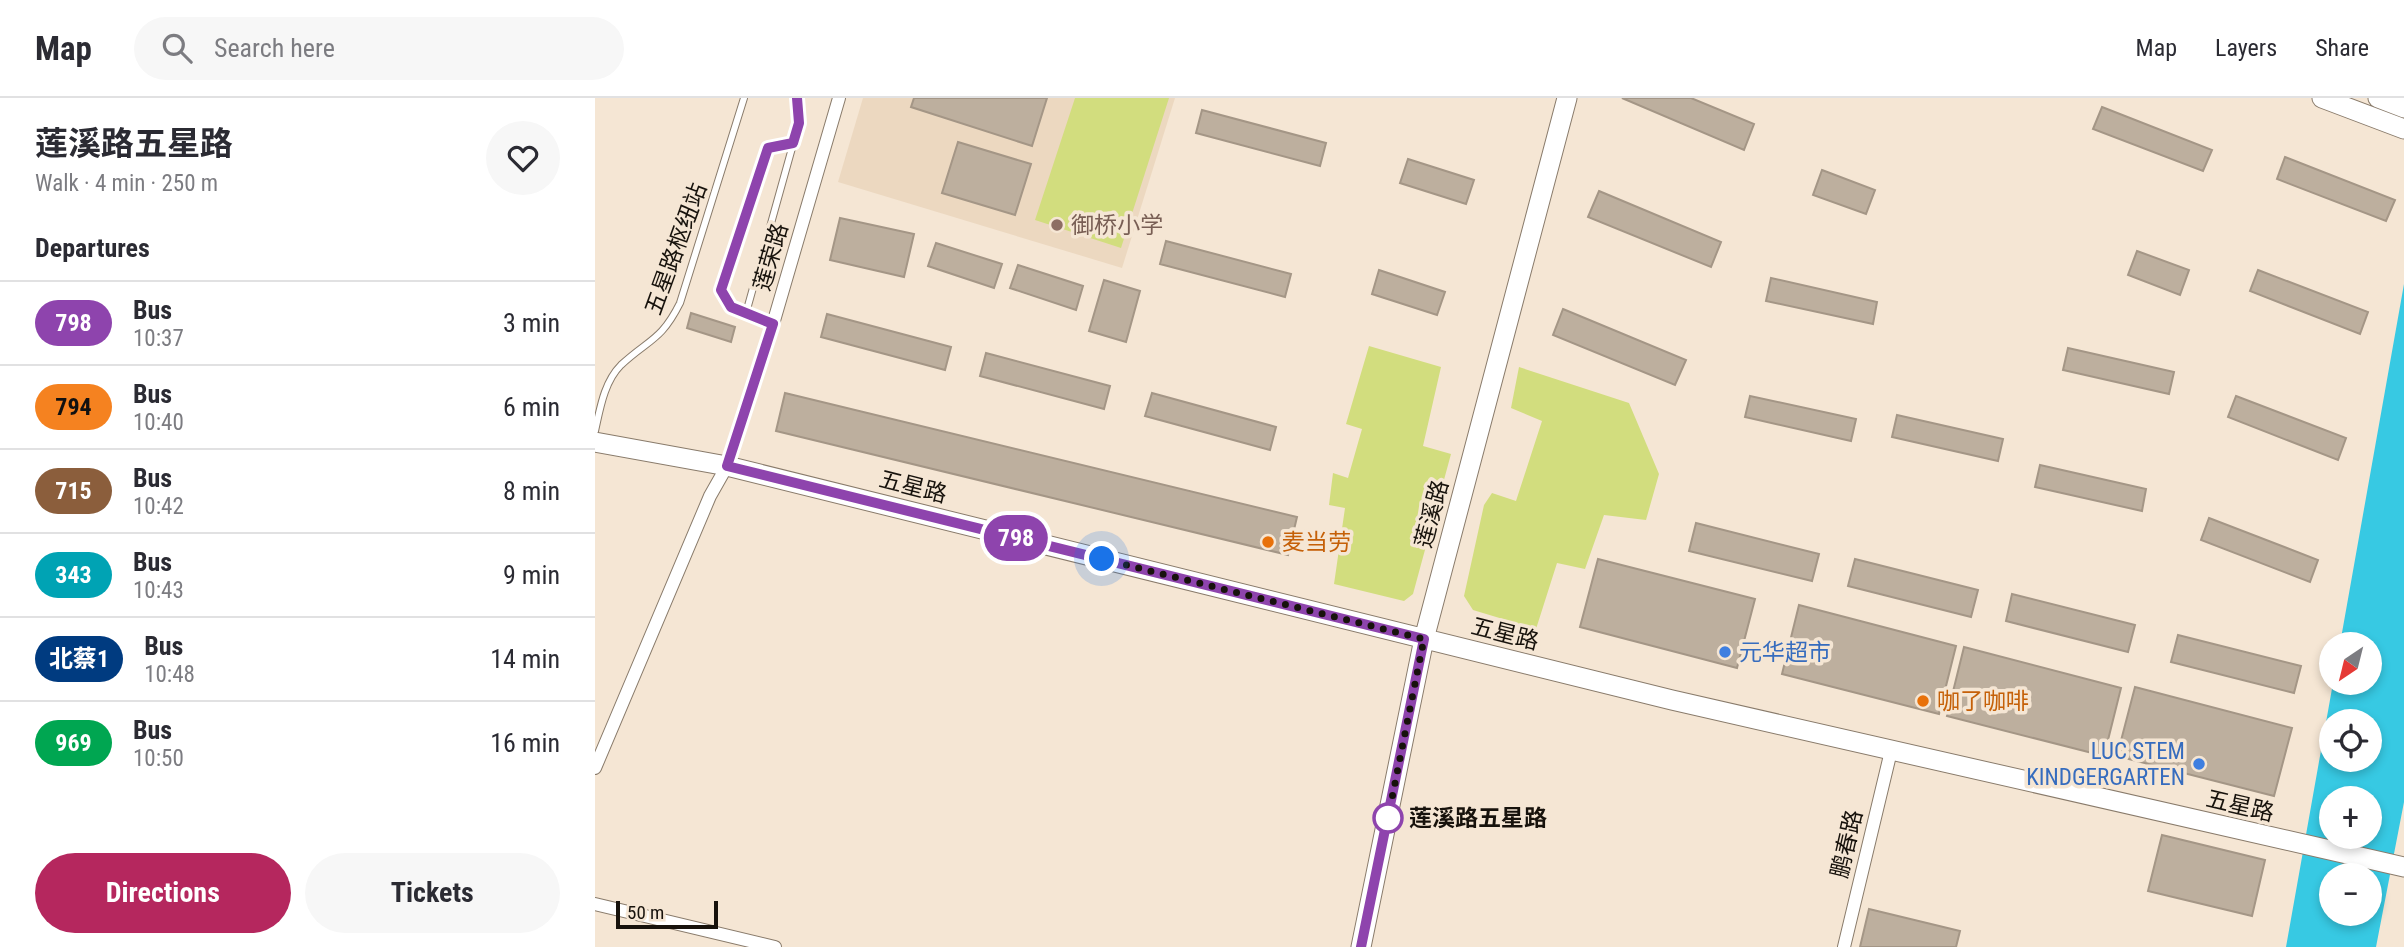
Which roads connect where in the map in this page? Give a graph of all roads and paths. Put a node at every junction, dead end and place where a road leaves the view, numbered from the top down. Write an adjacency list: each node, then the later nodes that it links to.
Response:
1 (744, 98): 12 (lane, 五星路枢纽站)
2 (797, 98): 9 (lane)
3 (839, 98): 11 (street, 莲荣路)
4 (1567, 98): 15 (street, 莲溪路)
5 (2322, 98): 8 (street)
6 (2378, 98): 7 (street)
7 (2404, 107)
8 (2404, 129)
9 (793, 143): 10 (lane); 10 (lane)
10 (746, 313): 11 (lane)
11 (773, 324): 14 (street, 莲荣路)
12 (595, 431)
13 (595, 442): 14 (street, 五星路)
14 (727, 466): 15 (street, 五星路); 17 (street, 莲荣路)
15 (1424, 639): 16 (street, 五星路); 21 (street, 莲溪路)
16 (1891, 751): 18 (street, 五星路); 22 (street, 鹏春路)
17 (595, 768)
18 (2403, 867)
19 (595, 904): 20 (street)
20 (775, 947)
21 (1361, 947)
22 (1844, 947)

